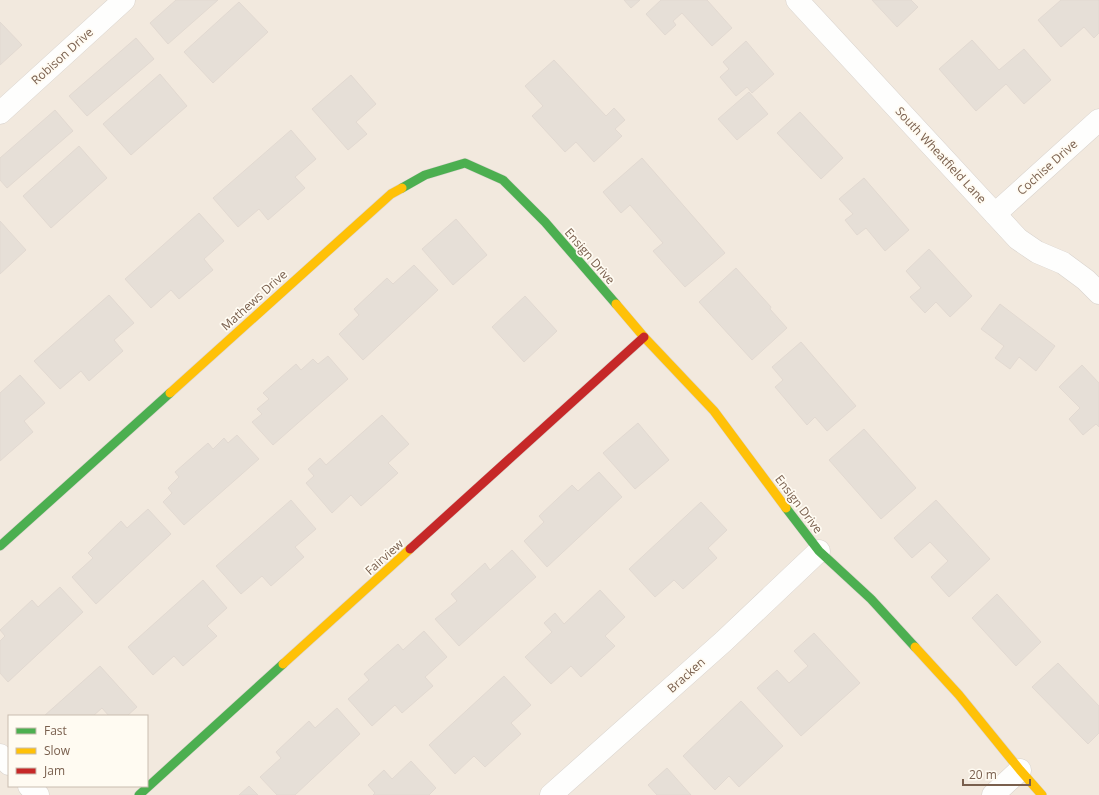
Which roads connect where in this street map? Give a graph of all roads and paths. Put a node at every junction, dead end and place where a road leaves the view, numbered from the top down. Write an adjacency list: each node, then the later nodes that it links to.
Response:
1 (124, 0): 3 (street, Robison Drive)
2 (798, 0): 5 (street, South Wheatfield Lane)
3 (0, 113)
4 (1099, 120): 5 (street, Cochise Drive)
5 (995, 214): 7 (street, South Wheatfield Lane)
6 (544, 222): 8 (street, Ensign Drive); 9 (street, Mathews Drive)
7 (1099, 293)
8 (644, 337): 10 (street, Ensign Drive); 16 (street, Fairview)
9 (0, 546)
10 (820, 551): 13 (street, Ensign Drive); 19 (street, Bracken)
11 (0, 755): 12 (street)
12 (8, 763)
13 (1020, 770): 20 (street); 21 (street, Ensign Drive)
14 (30, 787): 17 (street)
15 (148, 787): 18 (street, Fairview)
16 (148, 787)
17 (38, 795)
18 (139, 795)
19 (551, 795)
20 (993, 795)
21 (1042, 795)

